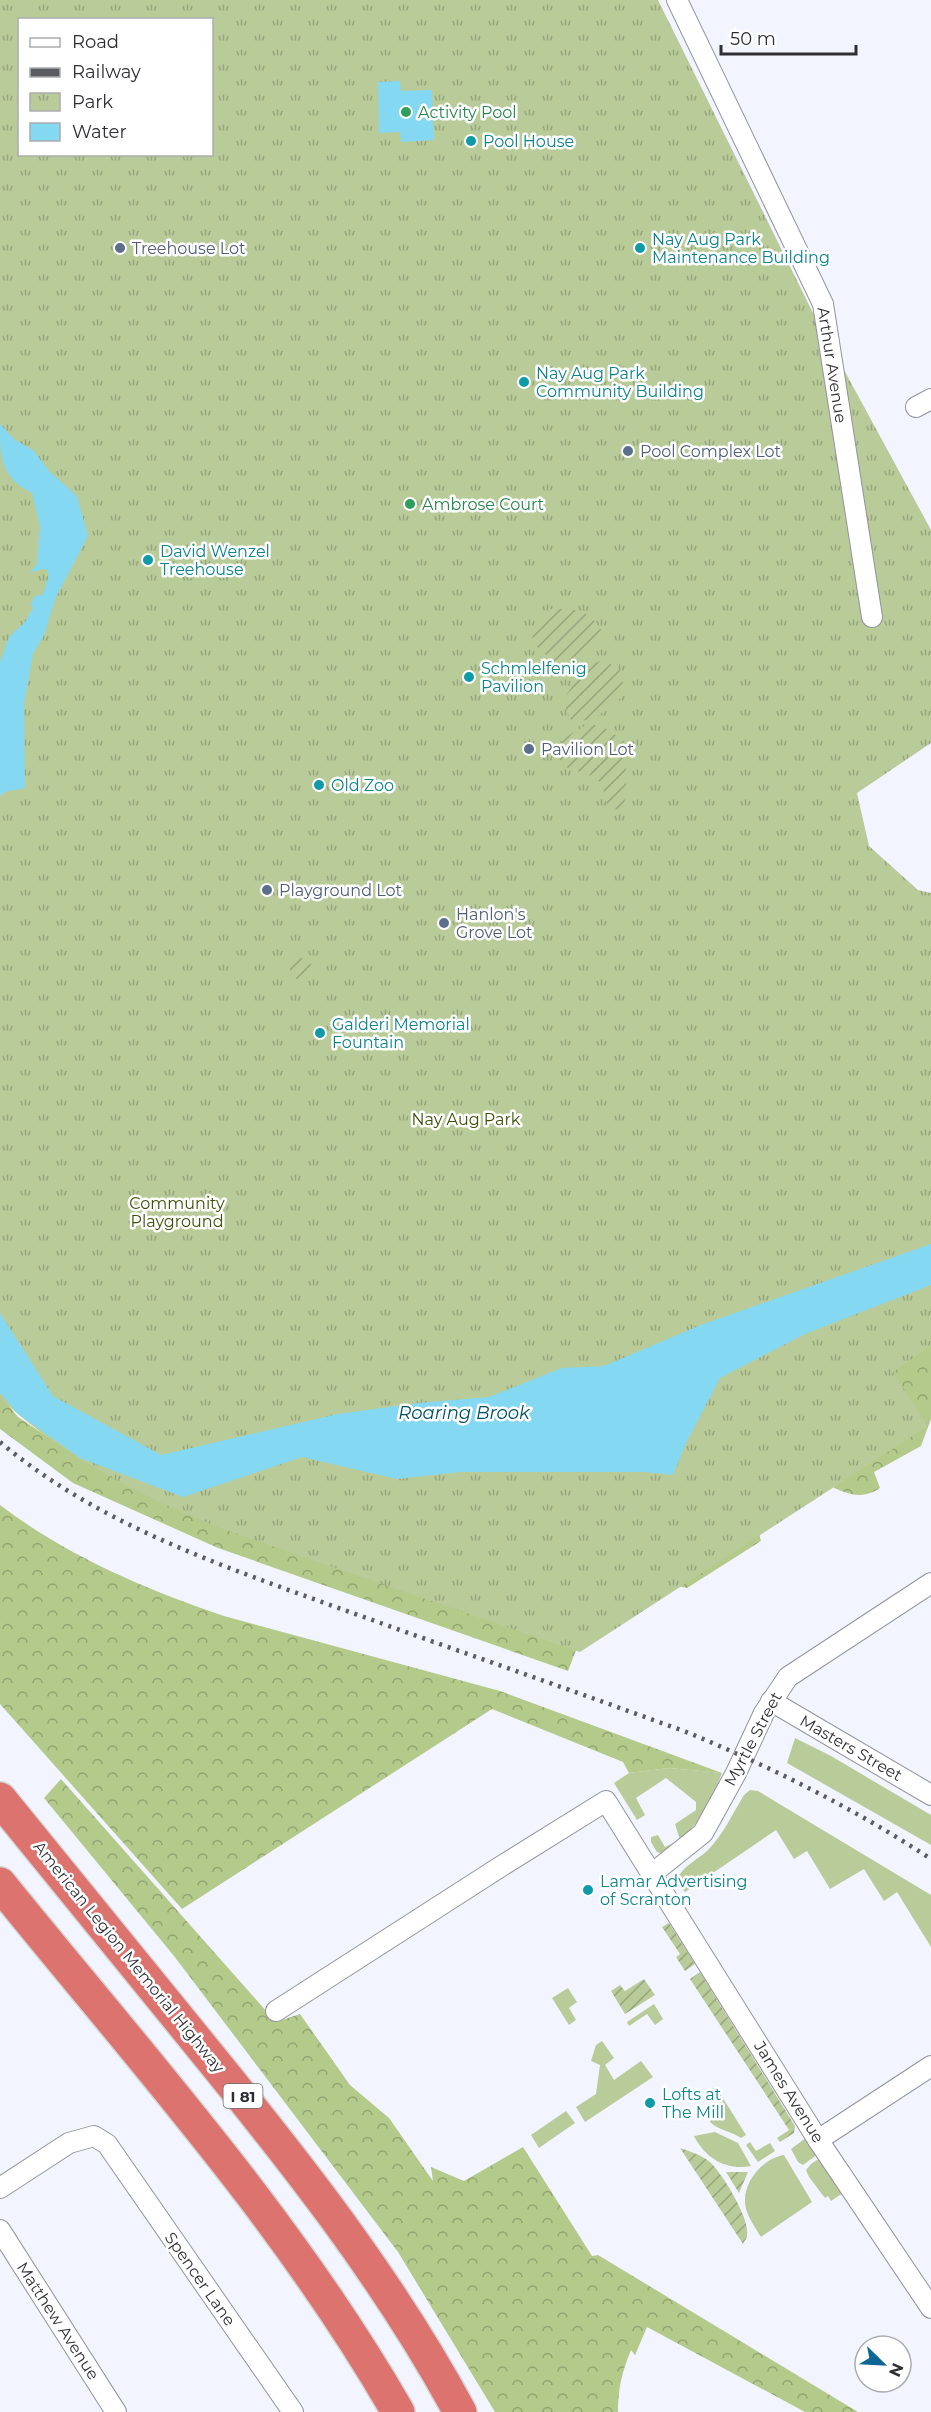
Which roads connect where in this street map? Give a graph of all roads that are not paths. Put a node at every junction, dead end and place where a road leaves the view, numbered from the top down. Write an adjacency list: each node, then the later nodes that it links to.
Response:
1 (677, 0): 2 (street, Arthur Avenue)
2 (872, 617)
3 (931, 1583): 4 (street, Myrtle Street)
4 (771, 1701): 5 (street, Masters Street); 7 (street, Myrtle Street)
5 (931, 1795)
6 (0, 1799): 18 (highway, American Legion Memorial Highway / I 81)
7 (653, 1873): 9 (street, James Avenue); 11 (street, James Avenue)
8 (0, 1884): 17 (highway)
9 (276, 2011)
10 (931, 2066): 11 (street)
11 (818, 2139): 14 (street, James Avenue)
12 (0, 2188): 16 (street, Spencer Lane)
13 (0, 2229): 15 (street, Matthew Avenue)
14 (931, 2308)
15 (116, 2412)
16 (293, 2412)
17 (398, 2412)
18 (460, 2412)

